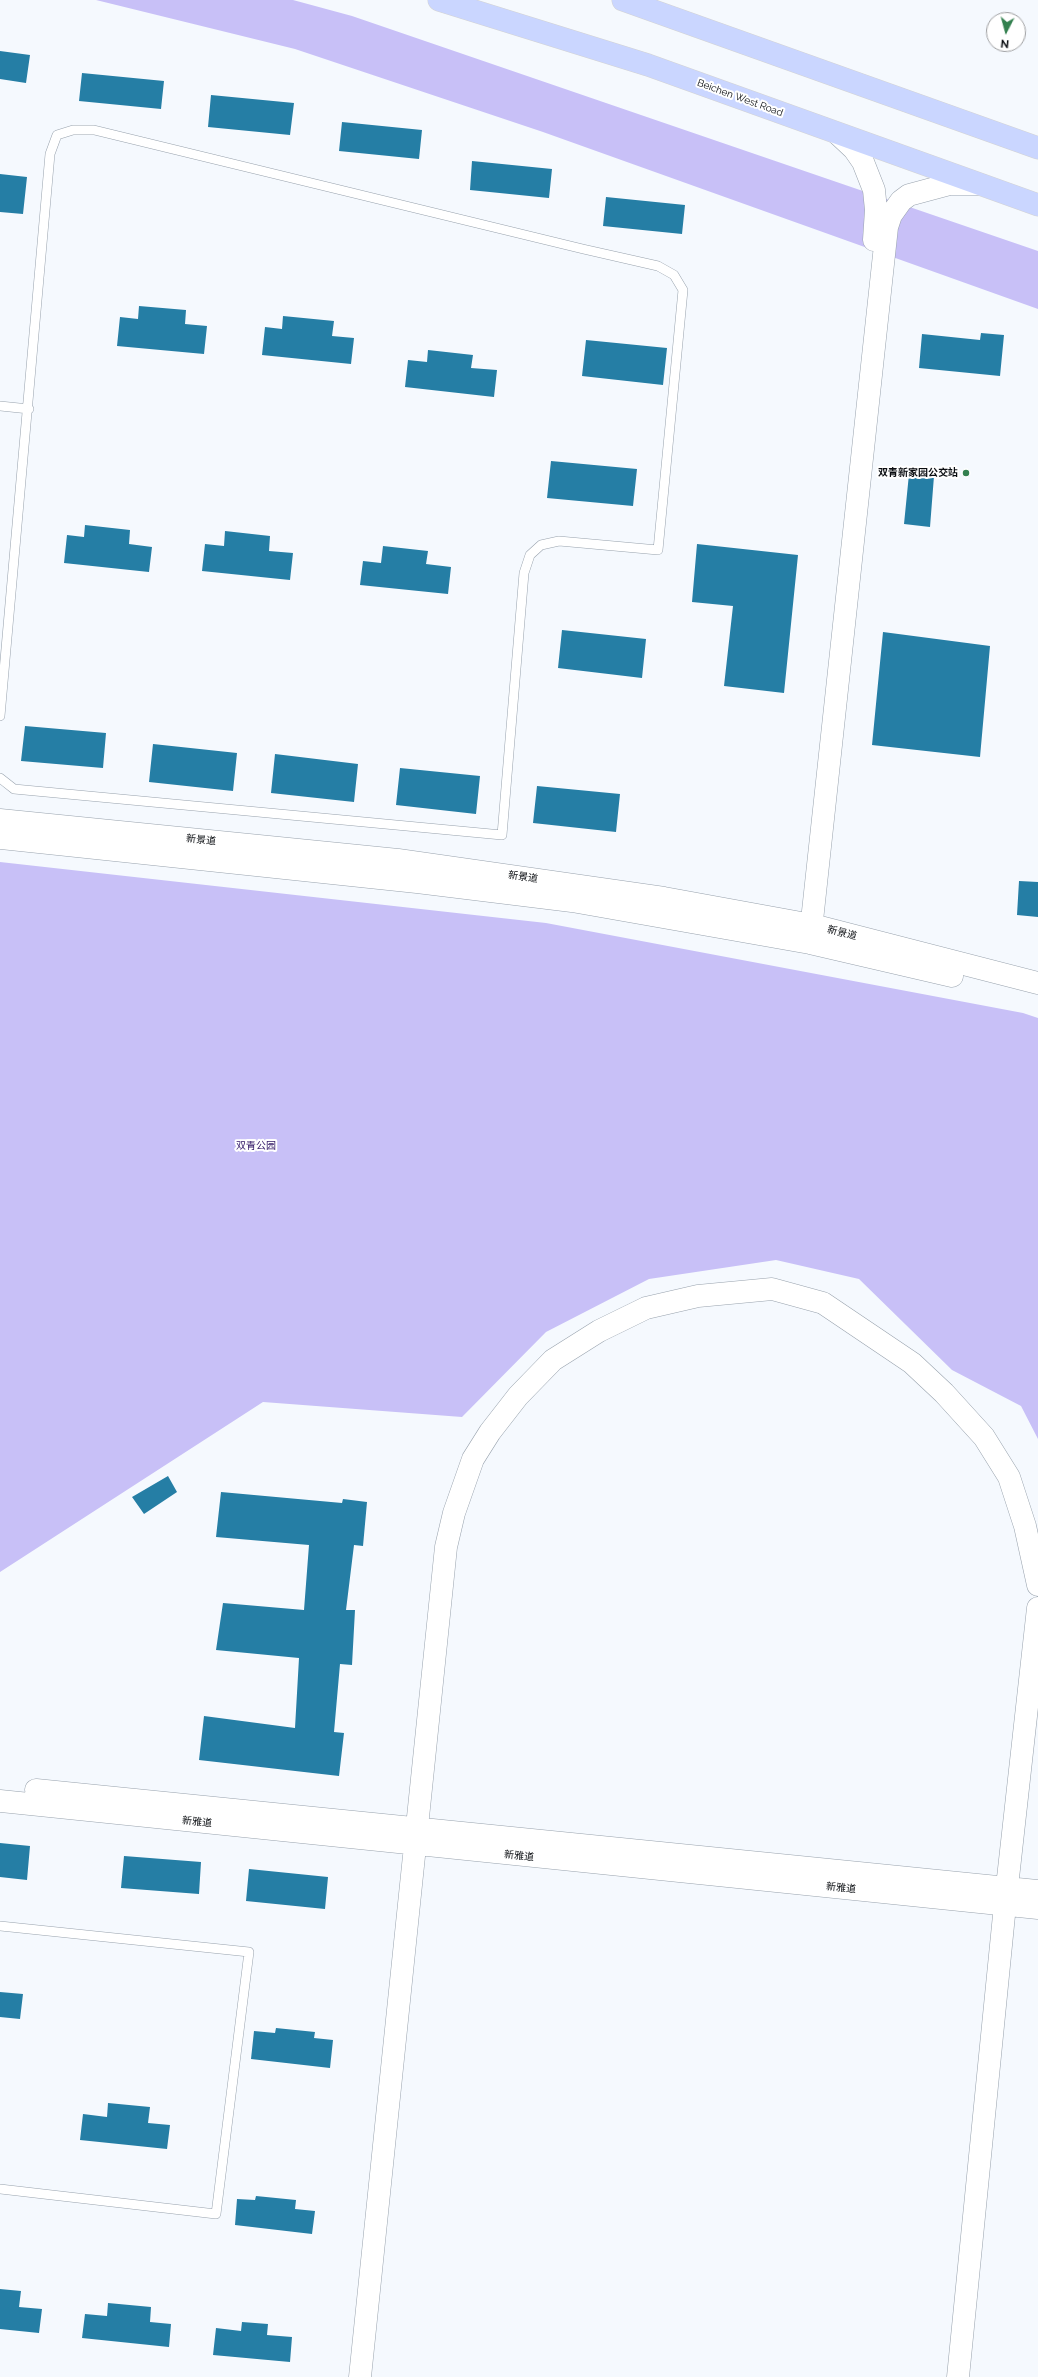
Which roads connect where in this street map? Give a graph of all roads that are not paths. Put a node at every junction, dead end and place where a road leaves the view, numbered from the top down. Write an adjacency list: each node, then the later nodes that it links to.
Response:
1 (439, 0): 3 (main road, Beichen West Road)
2 (623, 0): 4 (main road)
3 (838, 134): 5 (main road, Beichen West Road); 13 (street)
4 (1038, 148)
5 (980, 185): 6 (main road, Beichen West Road); 13 (street)
6 (1038, 205)
7 (0, 406): 8 (lane)
8 (29, 409): 9 (lane); 10 (lane)
9 (0, 716)
10 (0, 778)
11 (0, 820): 13 (street, 新景道)
12 (0, 838): 13 (street, 新景道)
13 (803, 933): 14 (street, 新景道); 15 (street, 新景道)
14 (1038, 983)
15 (1038, 997)
16 (1038, 1585): 20 (street)
17 (1038, 1608): 22 (street)
18 (0, 1786): 20 (street, 新雅道)
19 (0, 1801): 20 (street, 新雅道)
20 (415, 1837): 22 (street, 新雅道); 26 (street)
21 (1038, 1891): 22 (street, 新雅道)
22 (1005, 1896): 23 (street, 新雅道); 27 (street)
23 (1038, 1908)
24 (0, 1926): 25 (lane)
25 (0, 2189)
26 (360, 2377)
27 (958, 2377)

